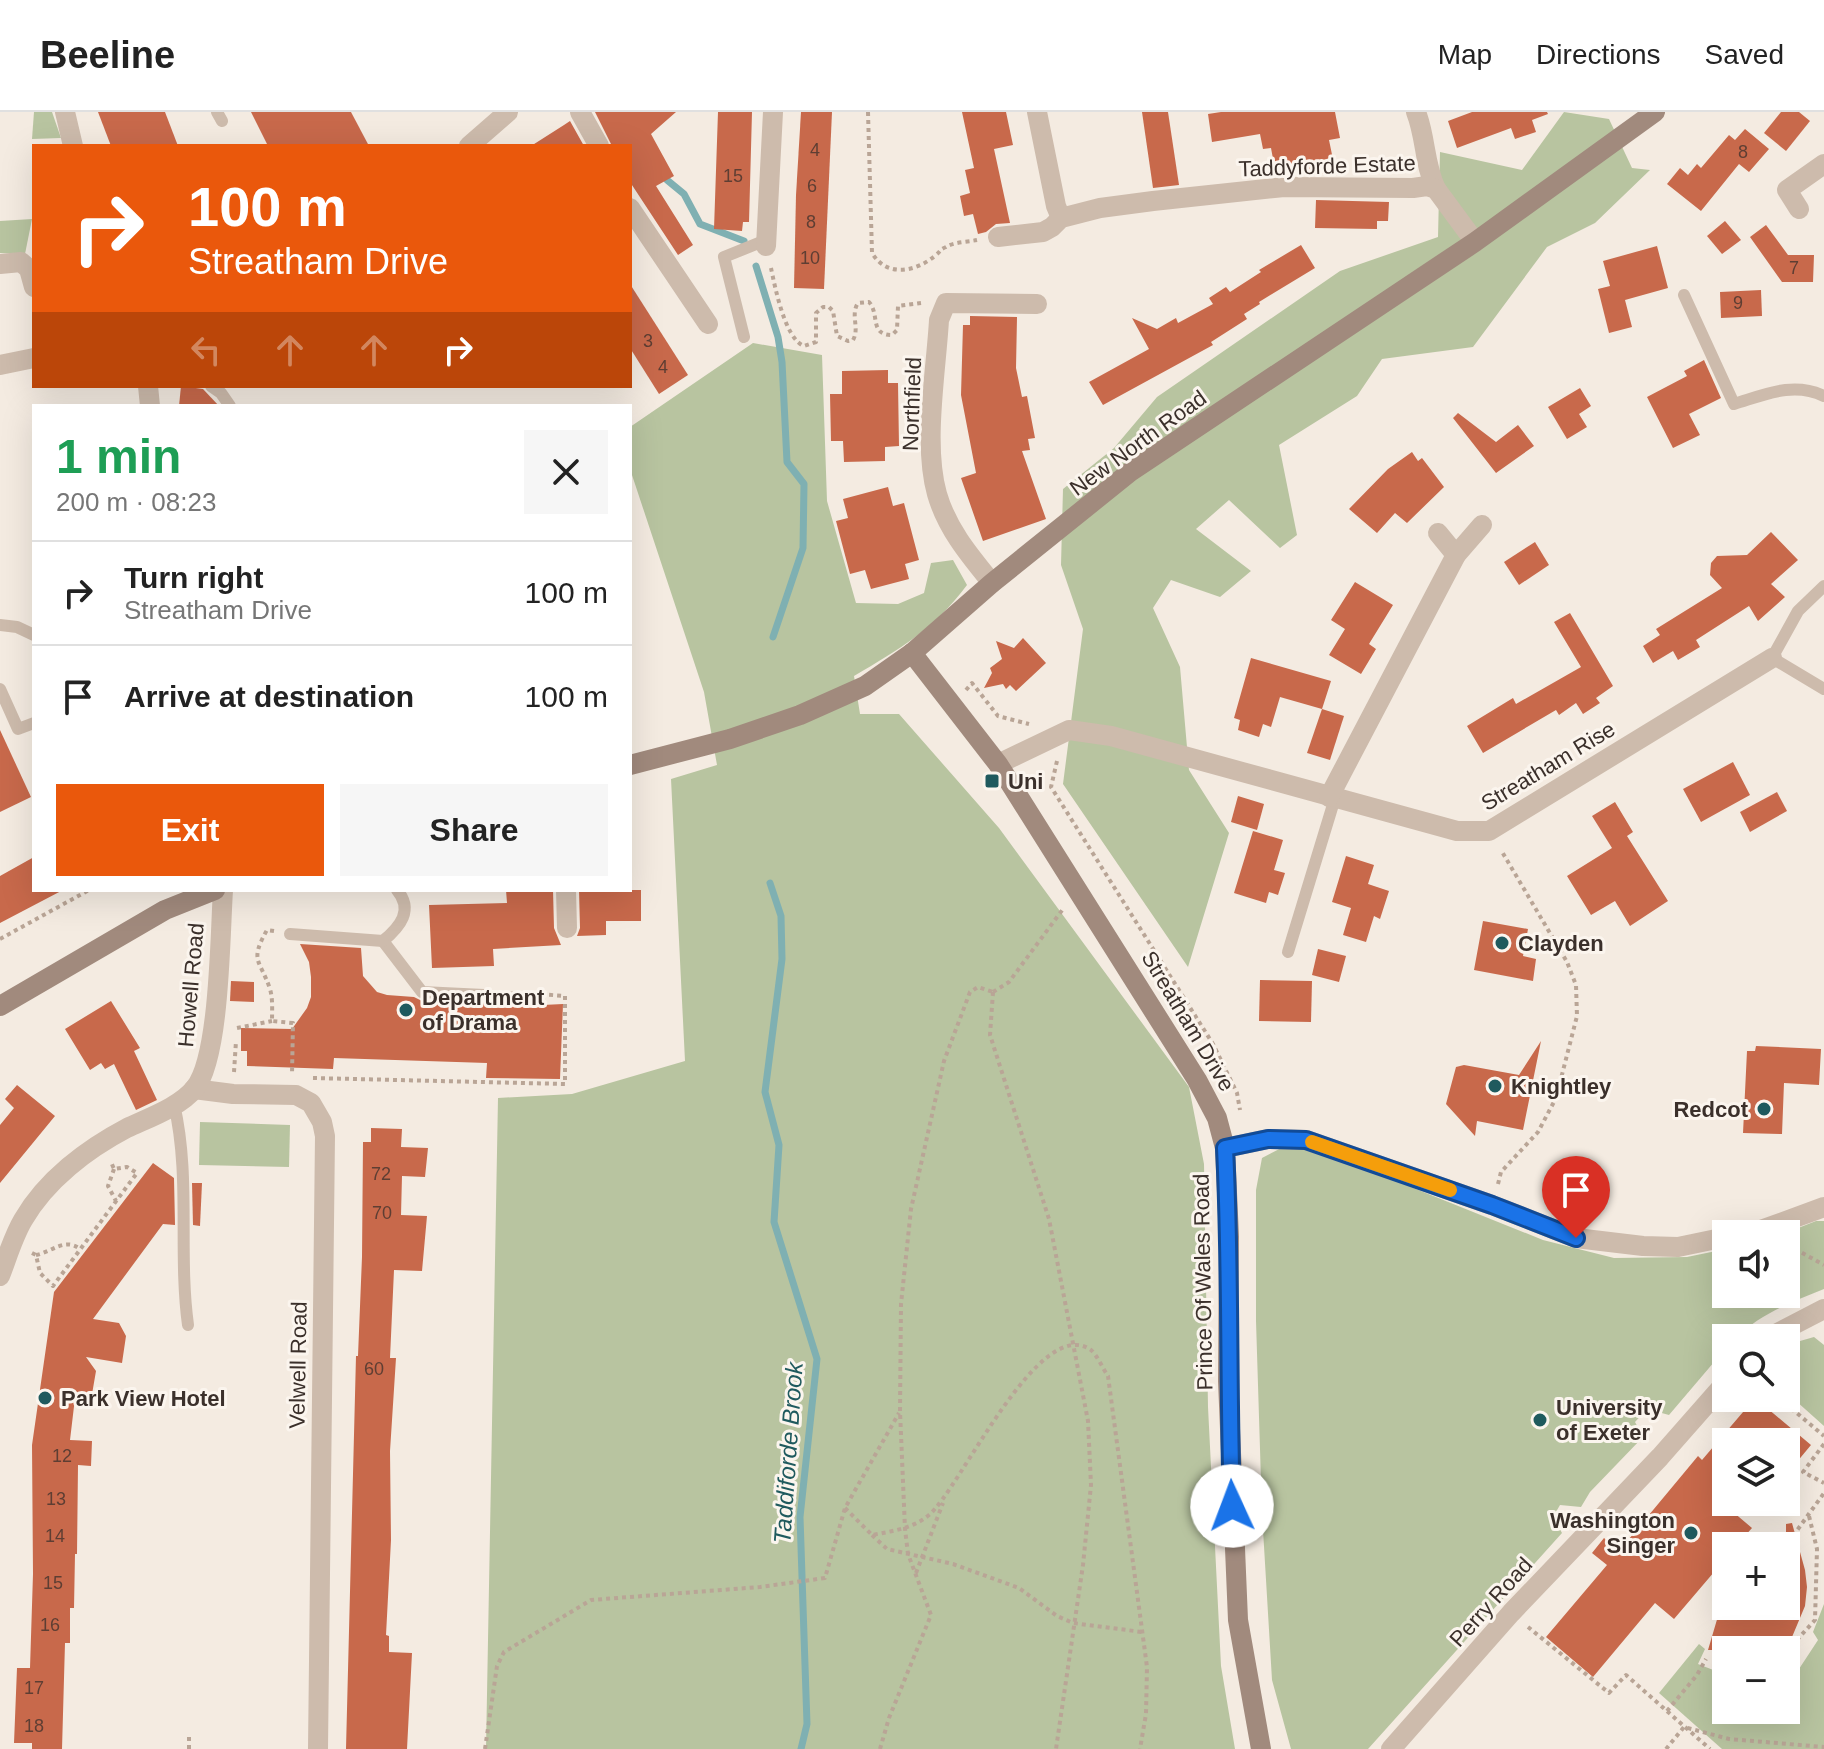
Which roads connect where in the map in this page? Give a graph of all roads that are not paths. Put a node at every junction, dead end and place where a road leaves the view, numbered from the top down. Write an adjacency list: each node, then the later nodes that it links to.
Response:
1 (65, 112): 8 (street)
2 (508, 112): 9 (street)
3 (580, 112): 10 (street)
4 (773, 112): 18 (street)
5 (1037, 112): 15 (street)
6 (1416, 112): 12 (street)
7 (1655, 112): 17 (main road, New North Road)
8 (73, 144)
9 (471, 144)
10 (598, 144)
11 (1824, 164): 13 (street)
12 (1436, 189): 15 (street, Taddyforde Estate); 17 (street, Taddyforde Estate)
13 (1799, 209)
14 (632, 211): 23 (street)
15 (1061, 218): 16 (street, Taddyforde Estate)
16 (998, 237)
17 (1475, 242): 33 (main road, New North Road)
18 (766, 243): 24 (lane)
19 (0, 264): 20 (street)
20 (32, 280)
21 (1684, 295): 28 (lane)
22 (1037, 304): 33 (street, Northfield)
23 (708, 324)
24 (744, 337)
25 (32, 358): 26 (street)
26 (0, 365)
27 (214, 388): 29 (lane)
28 (1824, 396)
29 (229, 404)
30 (1482, 525): 32 (street)
31 (1438, 533): 32 (street)
32 (1456, 555): 44 (street)
33 (992, 583): 37 (main road, New North Road)
34 (1824, 586): 38 (lane)
35 (1, 624): 36 (lane)
36 (32, 634)
37 (912, 653): 42 (main road, New North Road); 43 (main road, Streatham Drive)
38 (1772, 658): 40 (lane); 44 (street, Streatham Rise)
39 (0, 689): 41 (lane)
40 (1824, 689)
41 (32, 724)
42 (632, 764)
43 (998, 764): 44 (street, Streatham Rise); 57 (main road, Streatham Drive)
44 (1332, 798): 52 (lane)
45 (210, 892): 54 (main road)
46 (223, 892): 55 (street, Howell Road)
47 (399, 892): 51 (lane)
48 (566, 892): 49 (street)
49 (567, 928)
50 (290, 934): 51 (lane)
51 (383, 941): 53 (lane)
52 (1288, 952)
53 (484, 995)
54 (0, 1006)
55 (194, 1089): 56 (street); 66 (street, Velwell Road)
56 (174, 1104): 61 (street); 64 (lane)
57 (1225, 1148): 60 (street); 67 (main road, Prince Of Wales Road)
58 (1824, 1207): 59 (street)
59 (1788, 1220)
60 (1712, 1240)
61 (0, 1276)
62 (1824, 1309): 63 (street)
63 (1795, 1324)
64 (188, 1325)
65 (1712, 1398): 68 (street, Perry Road)
66 (318, 1749)
67 (1261, 1749)
68 (1391, 1749)

